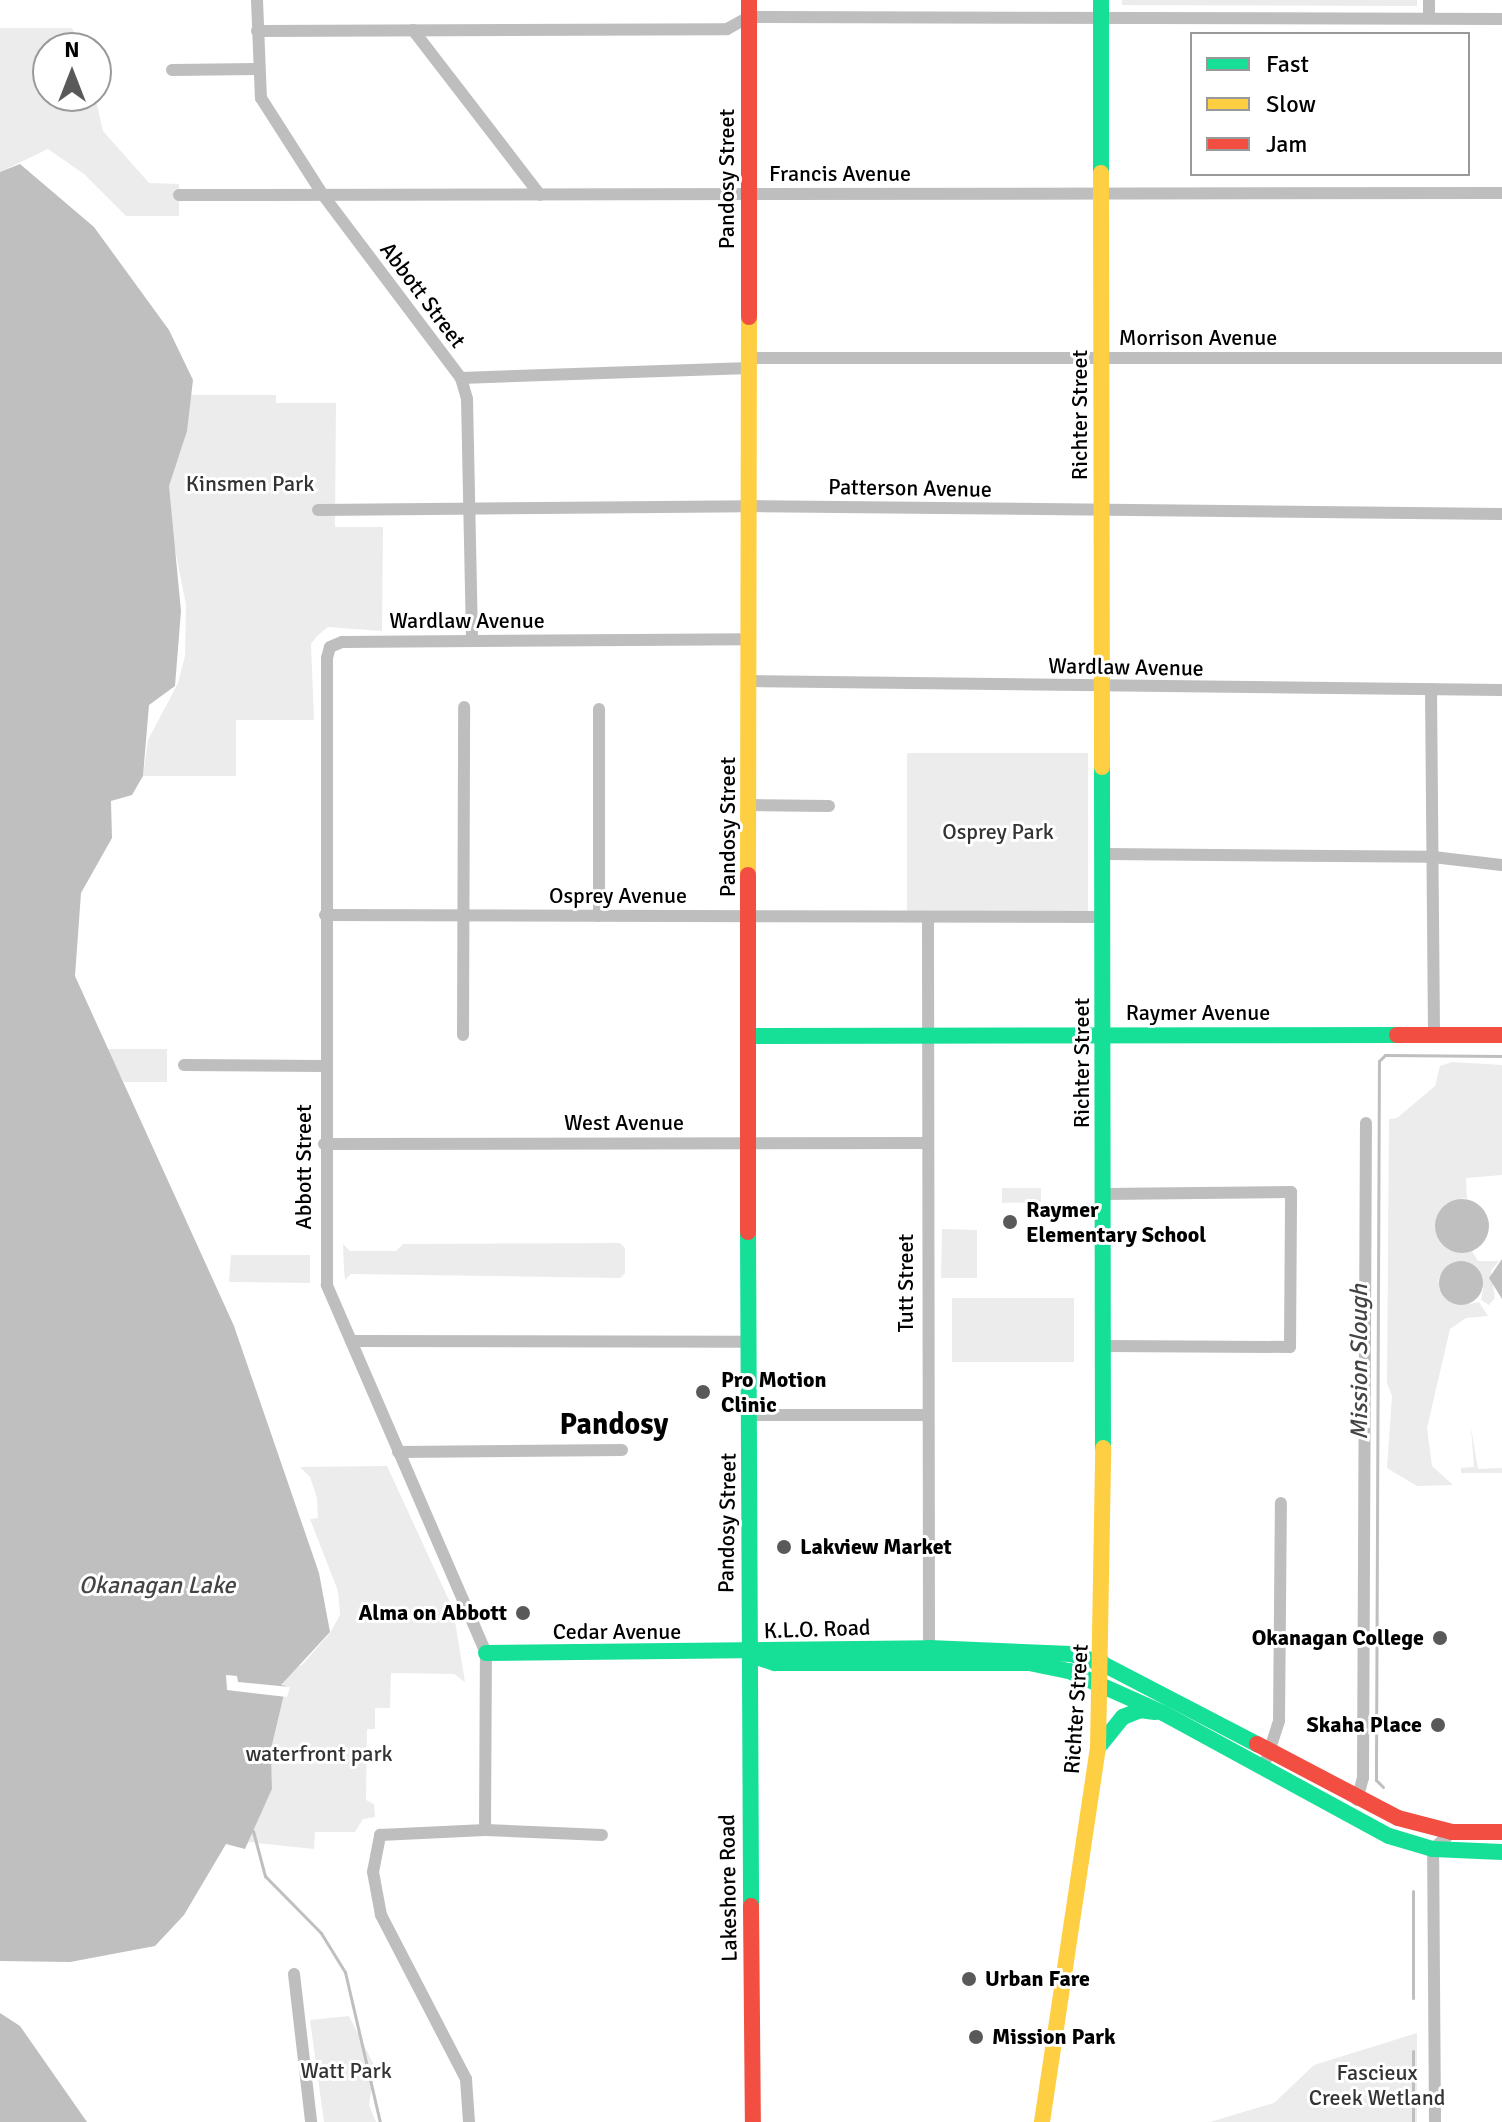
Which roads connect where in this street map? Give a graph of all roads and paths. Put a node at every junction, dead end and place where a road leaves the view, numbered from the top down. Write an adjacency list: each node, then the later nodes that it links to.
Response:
1 (257, 0): 9 (street, Abbott Street)
2 (1101, 0): 6 (street, Richter Street)
3 (1429, 0): 5 (street)
4 (749, 8): 6 (street); 8 (street); 13 (street, Pandosy Street)
5 (1429, 17): 6 (street); 7 (street)
6 (1101, 18): 14 (street, Richter Street)
7 (1502, 19)
8 (413, 30): 9 (street); 17 (street)
9 (257, 31): 10 (street, Abbott Street)
10 (256, 69): 11 (street); 16 (street, Abbott Street)
11 (172, 70)
12 (1502, 193): 14 (street, Francis Avenue)
13 (749, 194): 14 (street, Francis Avenue); 17 (street, Francis Avenue); 20 (street, Pandosy Street)
14 (1101, 194): 18 (street, Richter Street)
15 (179, 195): 16 (street, Francis Avenue)
16 (323, 195): 17 (street, Francis Avenue); 21 (street, Abbott Street)
17 (540, 195)
18 (1102, 358): 19 (street, Morrison Avenue); 20 (street, Morrison Avenue); 24 (street, Richter Street)
19 (1502, 358)
20 (750, 363): 21 (street, Morrison Avenue); 22 (street, Pandosy Street)
21 (461, 378): 25 (street, Abbott Street)
22 (750, 506): 24 (street, Patterson Avenue); 25 (street, Patterson Avenue); 27 (street, Pandosy Street)
23 (318, 510): 25 (street, Patterson Avenue)
24 (1103, 510): 26 (street, Patterson Avenue); 31 (street, Richter Street)
25 (471, 511): 28 (street, Abbott Street)
26 (1502, 514)
27 (750, 639): 28 (street, Wardlaw Avenue); 30 (street, Pandosy Street)
28 (472, 641): 29 (street, Wardlaw Avenue)
29 (330, 647): 41 (street, Abbott Street)
30 (750, 681): 31 (street, Wardlaw Avenue); 36 (street, Pandosy Street)
31 (1103, 688): 32 (street, Wardlaw Avenue); 38 (street, Richter Street)
32 (1431, 689): 33 (street, Wardlaw Avenue); 39 (street)
33 (1502, 690)
34 (464, 707): 42 (street)
35 (599, 709): 43 (street)
36 (751, 805): 37 (street); 44 (street, Pandosy Street)
37 (829, 806)
38 (1104, 854): 39 (street); 45 (street, Richter Street)
39 (1433, 857): 40 (street); 49 (street)
40 (1502, 865)
41 (325, 915): 42 (street, Osprey Avenue); 54 (street, Abbott Street)
42 (465, 915): 43 (street, Osprey Avenue); 48 (street)
43 (599, 916): 44 (street, Osprey Avenue)
44 (750, 916): 46 (street, Osprey Avenue); 51 (street, Pandosy Street)
45 (1103, 917): 46 (street, Osprey Avenue); 47 (street, Richter Street)
46 (928, 918): 52 (street, Tutt Street)
47 (1104, 1034): 49 (street, Raymer Avenue); 52 (street, Raymer Avenue); 59 (street, Richter Street)
48 (463, 1035)
49 (1434, 1035): 50 (street, Raymer Avenue)
50 (1502, 1035)
51 (751, 1036): 52 (street, Raymer Avenue); 56 (street, Pandosy Street)
52 (926, 1036): 57 (street, Tutt Street)
53 (184, 1065): 54 (street)
54 (324, 1066): 58 (street, Abbott Street)
55 (1366, 1123): 77 (street)
56 (751, 1143): 57 (street, West Avenue); 58 (street, West Avenue); 61 (street, Pandosy Street)
57 (925, 1143): 64 (street, Tutt Street)
58 (324, 1144): 60 (street, Abbott Street)
59 (1104, 1194): 62 (street, Richter Street); 62 (street)
60 (351, 1341): 61 (street); 66 (street, Abbott Street)
61 (750, 1342): 63 (street, Pandosy Street)
62 (1104, 1346): 71 (street, Richter Street)
63 (750, 1415): 64 (street); 70 (street, Pandosy Street)
64 (926, 1415): 68 (street, Tutt Street)
65 (622, 1450): 66 (street)
66 (398, 1452): 69 (street, Abbott Street)
67 (1281, 1503): 75 (street)
68 (929, 1648): 70 (street, K.L.O. Road); 71 (street, K.L.O. Road)
69 (486, 1653): 70 (street, Cedar Avenue); 78 (street)
70 (748, 1654): 72 (street, K.L.O. Road); 87 (street, Lakeshore Road)
71 (1103, 1664): 72 (street, Richter Street); 75 (street, K.L.O. Road)
72 (1103, 1684): 73 (street, K.L.O. Road); 74 (street, Richter Street)
73 (1163, 1713): 74 (street); 76 (street, K.L.O. Road)
74 (1098, 1749): 88 (street, Richter Street)
75 (1270, 1751): 76 (street); 77 (street, K.L.O. Road)
76 (1262, 1769): 82 (street, K.L.O. Road)
77 (1357, 1800): 79 (street, K.L.O. Road)
78 (485, 1830): 81 (street); 86 (street)
79 (1452, 1832): 80 (street, K.L.O. Road); 82 (street)
80 (1502, 1832)
81 (602, 1835)
82 (1440, 1850): 83 (street, K.L.O. Road); 89 (street)
83 (1502, 1852)
84 (294, 1974): 85 (street)
85 (311, 2122)
86 (469, 2122)
87 (753, 2122)
88 (1042, 2122)
89 (1435, 2122)

